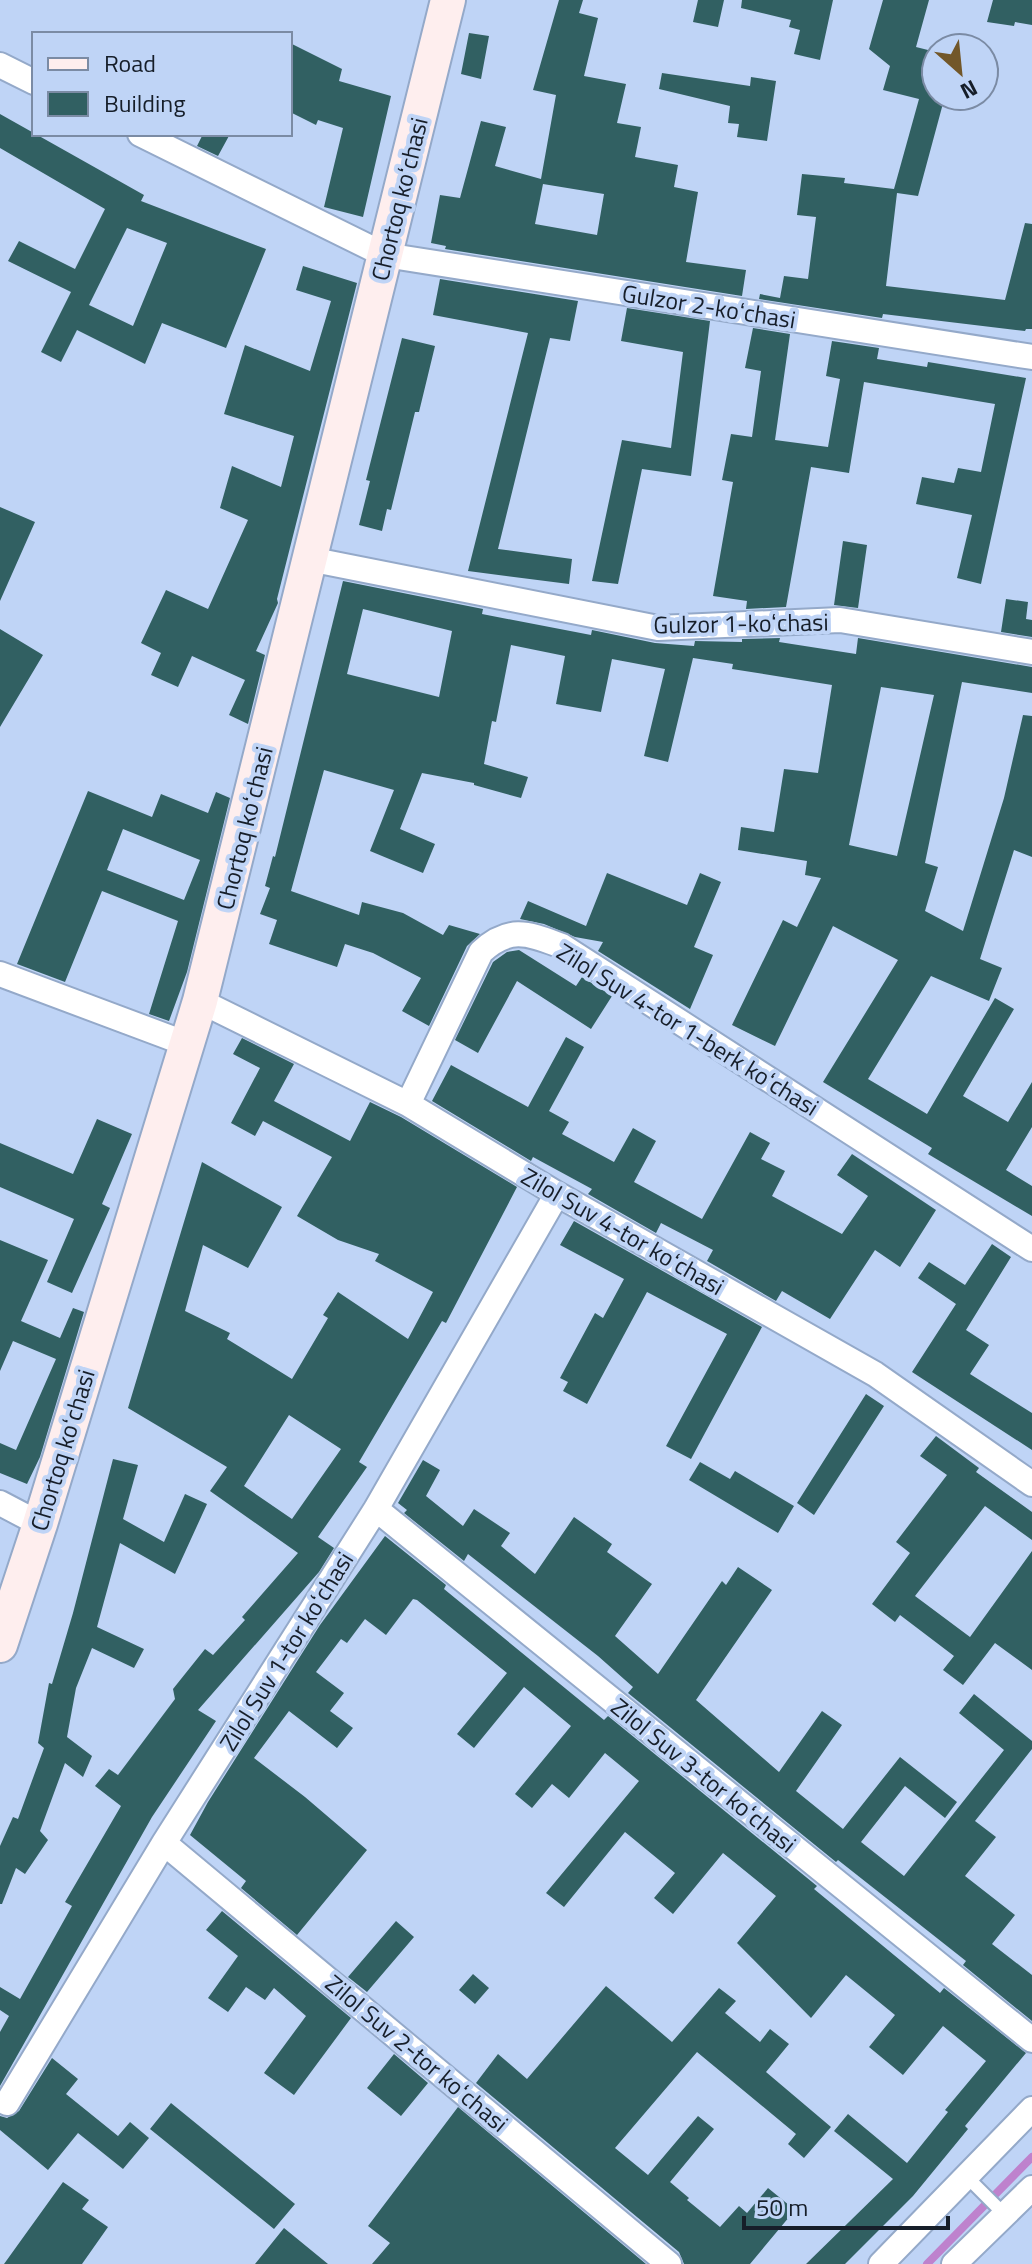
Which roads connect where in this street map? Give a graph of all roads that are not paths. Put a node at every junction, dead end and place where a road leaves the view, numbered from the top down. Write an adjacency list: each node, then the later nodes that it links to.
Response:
1 (448, 0): 5 (main road, Chortoq koʻchasi)
2 (0, 65): 3 (street)
3 (32, 81)
4 (144, 136): 5 (street, Gulzor 2-koʻchasi)
5 (385, 255): 6 (street, Gulzor 2-koʻchasi); 7 (main road, Chortoq koʻchasi)
6 (1032, 357)
7 (309, 559): 8 (street, Gulzor 1-koʻchasi); 10 (main road, Chortoq koʻchasi)
8 (1032, 652)
9 (0, 974): 11 (street)
10 (200, 1001): 11 (main road, Chortoq koʻchasi); 12 (street, Zilol Suv 4-tor koʻchasi)
11 (187, 1044): 18 (main road, Chortoq koʻchasi)
12 (408, 1104): 13 (street, Zilol Suv 4-tor koʻchasi); 14 (street, Zilol Suv 4-tor 1-berk koʻchasi)
13 (557, 1194): 15 (street, Zilol Suv 4-tor koʻchasi); 17 (street, Zilol Suv 1-tor koʻchasi)
14 (1032, 1249)
15 (1032, 1484)
16 (0, 1503): 18 (street)
17 (376, 1509): 20 (street, Zilol Suv 1-tor koʻchasi); 21 (street, Zilol Suv 3-tor koʻchasi)
18 (40, 1524): 19 (main road, Chortoq koʻchasi)
19 (0, 1645)
20 (164, 1843): 22 (street, Zilol Suv 1-tor koʻchasi); 27 (street, Zilol Suv 2-tor koʻchasi)
21 (1032, 2040)
22 (7, 2103)
23 (1032, 2109): 24 (street)
24 (966, 2176): 26 (lane); 28 (street)
25 (1032, 2188): 26 (street)
26 (1005, 2215): 29 (street)
27 (669, 2264)
28 (881, 2264)
29 (954, 2264)

